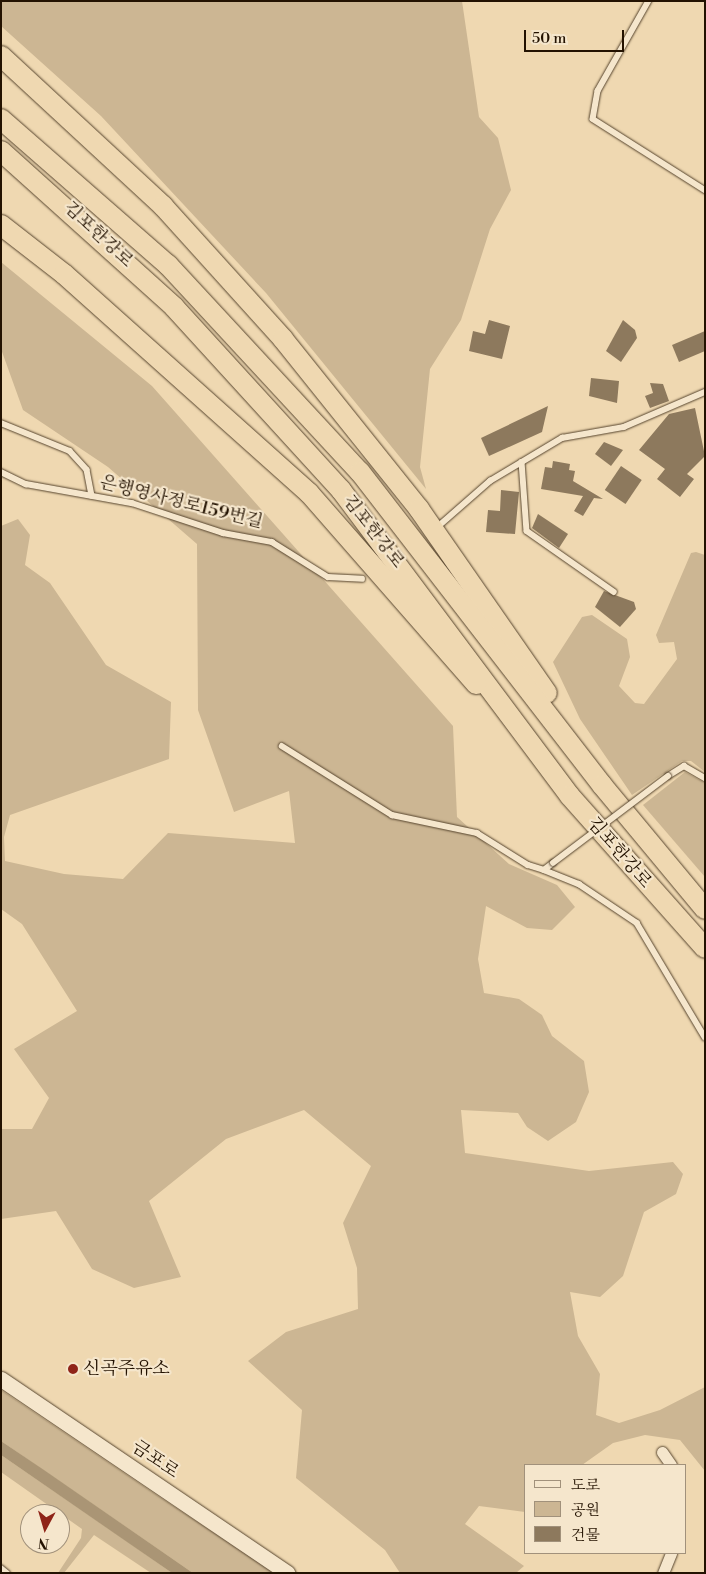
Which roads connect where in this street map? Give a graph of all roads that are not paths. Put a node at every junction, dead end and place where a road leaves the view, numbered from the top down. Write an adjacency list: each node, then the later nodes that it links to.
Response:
1 (649, 1): 5 (lane)
2 (1, 56): 18 (highway)
3 (1, 119): 18 (highway, 김포한강로)
4 (1, 151): 15 (highway, 김포한강로)
5 (705, 190)
6 (1, 225): 15 (highway)
7 (705, 392): 9 (lane)
8 (1, 423): 11 (lane)
9 (522, 462): 12 (lane); 14 (lane)
10 (1, 472): 11 (lane, 은행영사정로159번길)
11 (92, 496): 13 (lane, 은행영사정로159번길)
12 (442, 523)
13 (362, 580)
14 (614, 592)
15 (513, 719): 21 (highway, 김포한강로)
16 (282, 746): 19 (lane)
17 (705, 778): 19 (lane, bridge)
18 (602, 786): 20 (highway, 김포한강로)
19 (544, 870): 22 (lane)
20 (705, 908)
21 (705, 948)
22 (705, 1036)
23 (1, 1379): 29 (main road, 금포로)
24 (662, 1452): 25 (street)
25 (669, 1464)
26 (671, 1554): 30 (street)
27 (1, 1568): 28 (lane)
28 (6, 1573)
29 (288, 1573)
30 (663, 1573)

